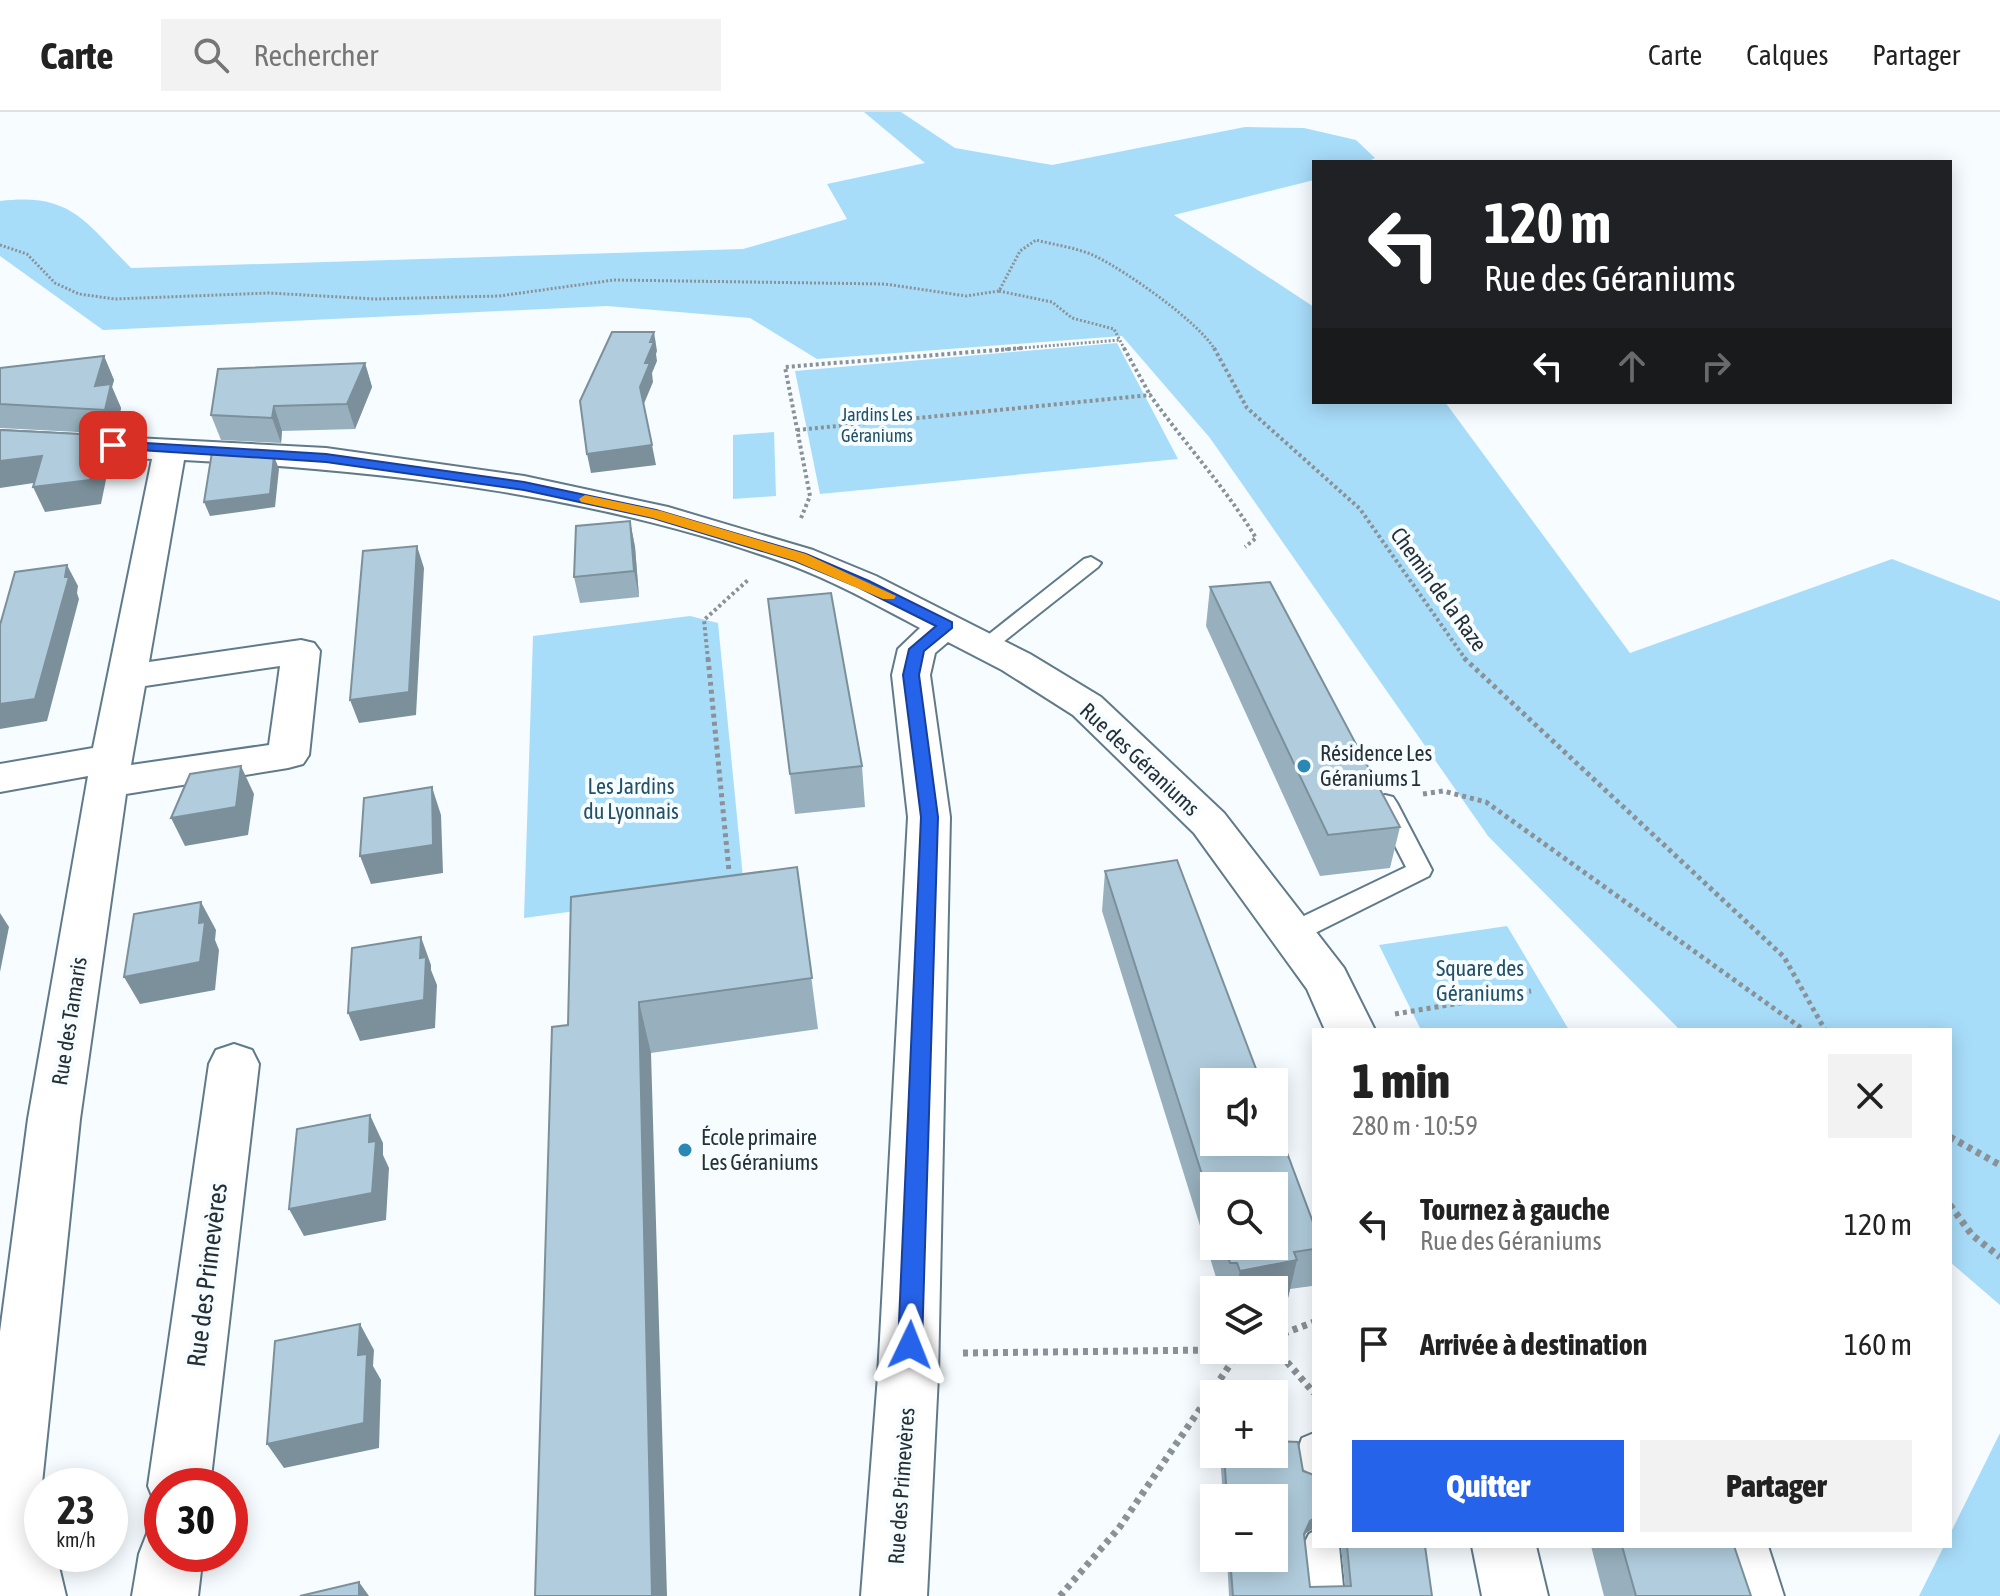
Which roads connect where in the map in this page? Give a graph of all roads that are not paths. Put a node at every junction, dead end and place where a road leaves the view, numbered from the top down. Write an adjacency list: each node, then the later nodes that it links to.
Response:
1 (0, 441): 2 (street, Rue des Géraniums)
2 (170, 448): 4 (street, Rue des Géraniums); 5 (street, Rue des Tamaris)
3 (1091, 563): 4 (lane)
4 (966, 636): 9 (street, Rue des Géraniums); 19 (street, Rue des Primevères)
5 (127, 677): 6 (street, Rue des Tamaris); 6 (street)
6 (109, 770): 7 (street); 17 (street, Rue des Tamaris)
7 (0, 778)
8 (1379, 792): 9 (lane)
9 (1292, 933): 10 (street, Rue des Géraniums)
10 (1349, 1026)
11 (234, 1064): 12 (street, Rue des Primevères)
12 (181, 1468)
13 (1321, 1548): 20 (lane)
14 (1504, 1548): 21 (street)
15 (1751, 1548): 22 (lane)
16 (168, 1572): 18 (street)
17 (33, 1596)
18 (165, 1596)
19 (894, 1596)
20 (1326, 1596)
21 (1515, 1596)
22 (1766, 1596)

